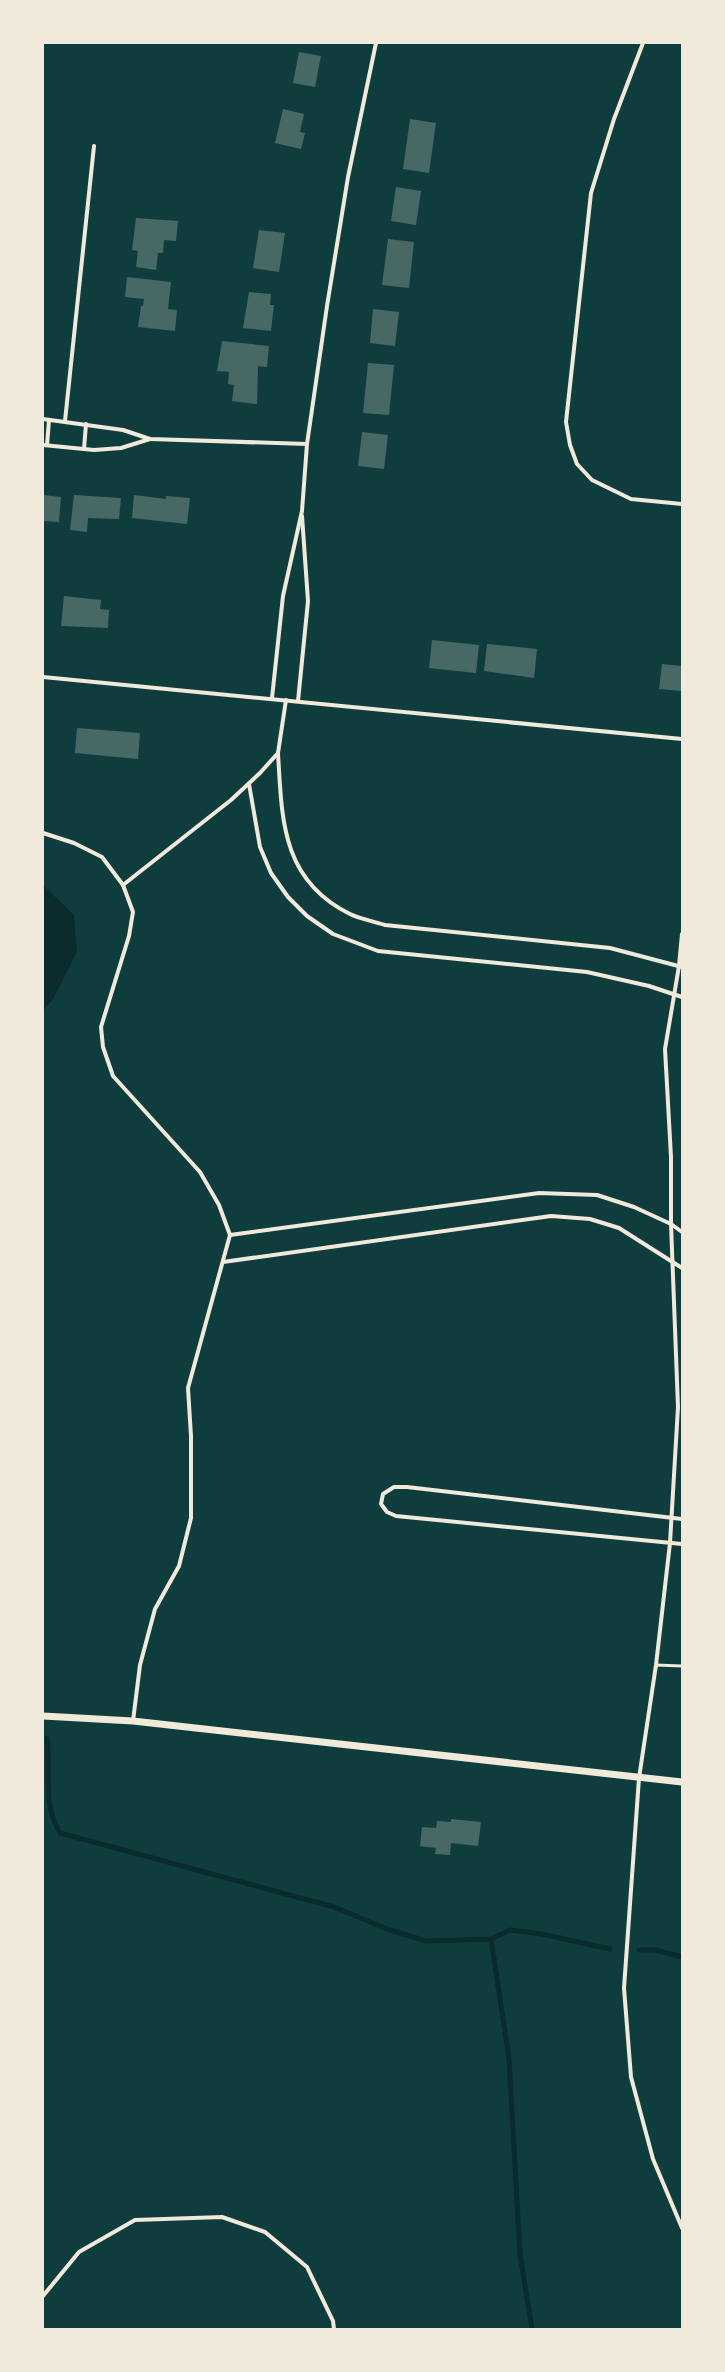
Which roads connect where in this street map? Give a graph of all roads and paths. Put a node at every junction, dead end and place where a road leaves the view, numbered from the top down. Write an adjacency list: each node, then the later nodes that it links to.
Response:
1 (376, 43): 9 (street)
2 (643, 43): 12 (street)
3 (94, 146): 6 (street)
4 (43, 419): 5 (street)
5 (49, 420): 6 (street); 10 (street)
6 (65, 421): 7 (street)
7 (86, 424): 8 (street); 11 (street)
8 (150, 439): 9 (street); 11 (street)
9 (307, 444): 13 (street)
10 (45, 445): 11 (street)
11 (84, 449)
12 (682, 504)
13 (302, 512): 15 (street); 17 (street)
14 (43, 677): 15 (street)
15 (272, 698): 16 (street)
16 (286, 700): 17 (street); 19 (street)
17 (298, 701): 18 (street)
18 (682, 739)
19 (278, 753): 20 (street); 24 (street)
20 (249, 784): 22 (street); 25 (street)
21 (43, 833): 22 (street)
22 (123, 884): 29 (street)
23 (682, 934): 24 (street)
24 (681, 966): 25 (street)
25 (674, 995): 26 (street); 27 (street)
26 (682, 997)
27 (671, 1224): 28 (street); 29 (street); 31 (street)
28 (682, 1232)
29 (230, 1235): 30 (street)
30 (223, 1262): 31 (street); 40 (street)
31 (672, 1262): 32 (street); 33 (street)
32 (682, 1268)
33 (672, 1518): 34 (street); 35 (street); 35 (street)
34 (682, 1519)
35 (670, 1543): 36 (street); 37 (street)
36 (682, 1544)
37 (656, 1664): 38 (lane); 41 (street)
38 (682, 1666)
39 (43, 1716): 40 (street)
40 (133, 1721): 41 (street)
41 (639, 1778): 42 (street); 43 (street)
42 (682, 1782)
43 (682, 2228)
44 (43, 2296): 45 (street)
45 (334, 2329)

